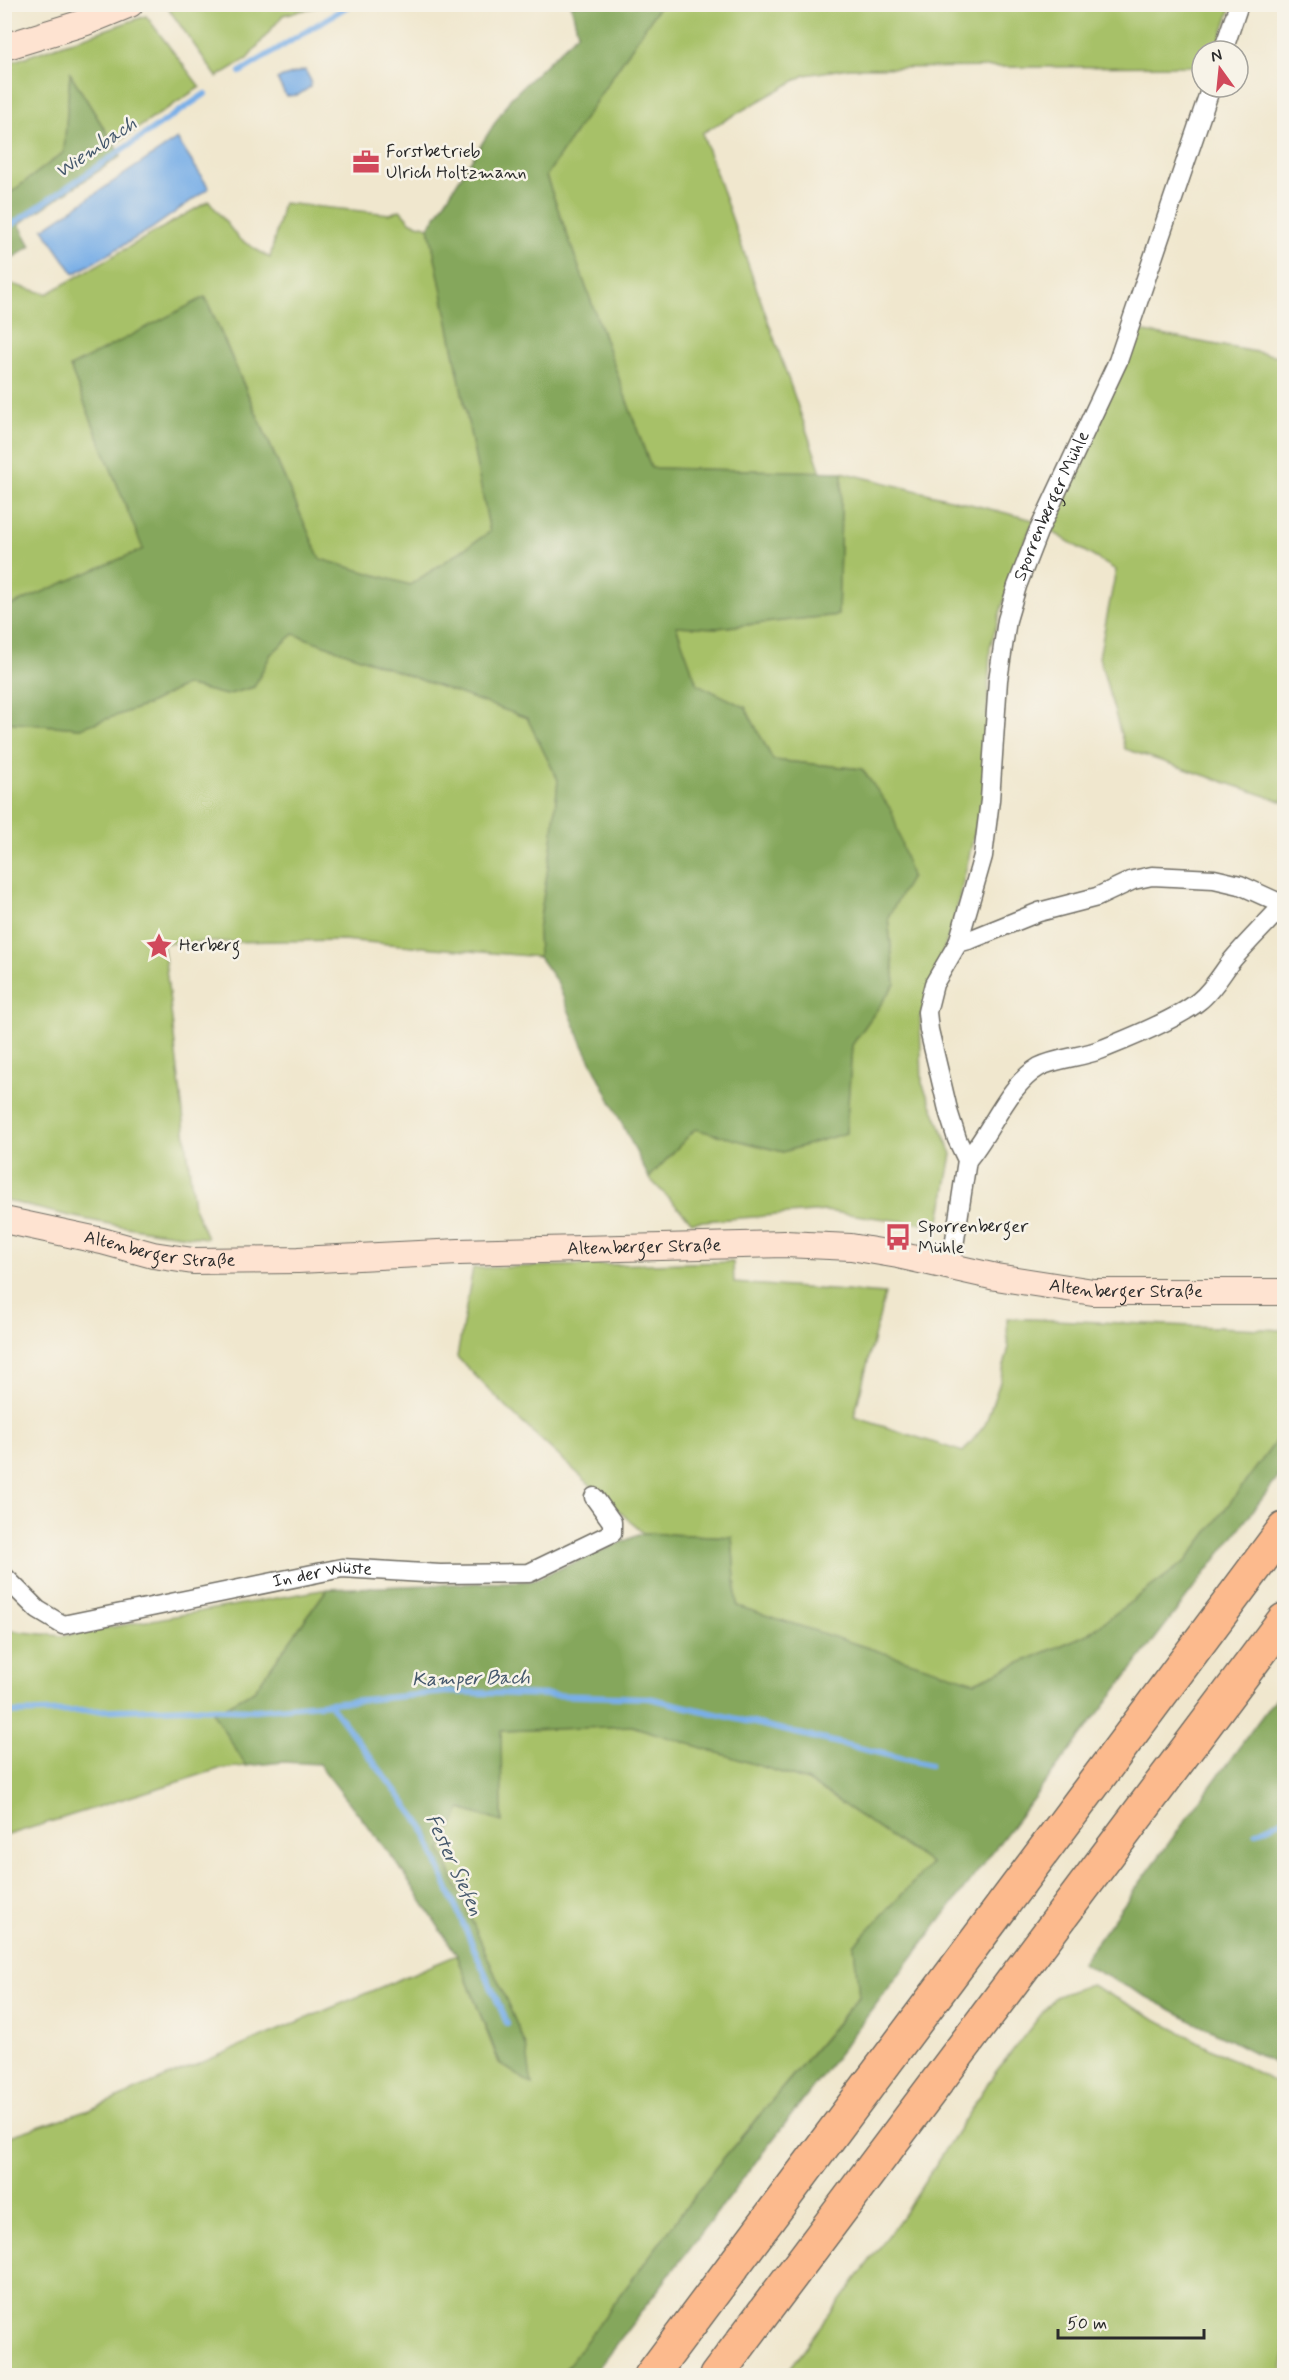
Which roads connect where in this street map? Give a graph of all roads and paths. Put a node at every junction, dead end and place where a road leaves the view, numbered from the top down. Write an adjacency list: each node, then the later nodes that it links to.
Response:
1 (130, 4): 4 (main road)
2 (1239, 4): 3 (street)
3 (1227, 39)
4 (4, 47)
5 (1207, 99): 7 (street, Sporrenberger Mühle)
6 (1284, 905): 7 (street); 8 (street)
7 (958, 943): 8 (street, Sporrenberger Mühle)
8 (967, 1160): 10 (street)
9 (4, 1220): 10 (main road, Altenberger Straße)
10 (951, 1266): 11 (main road, Altenberger Straße)
11 (1284, 1292)
12 (594, 1497): 14 (street, In der Wüste)
13 (1284, 1529): 16 (highway)
14 (4, 1576)
15 (1284, 1620): 17 (highway)
16 (651, 2376)
17 (716, 2376)

